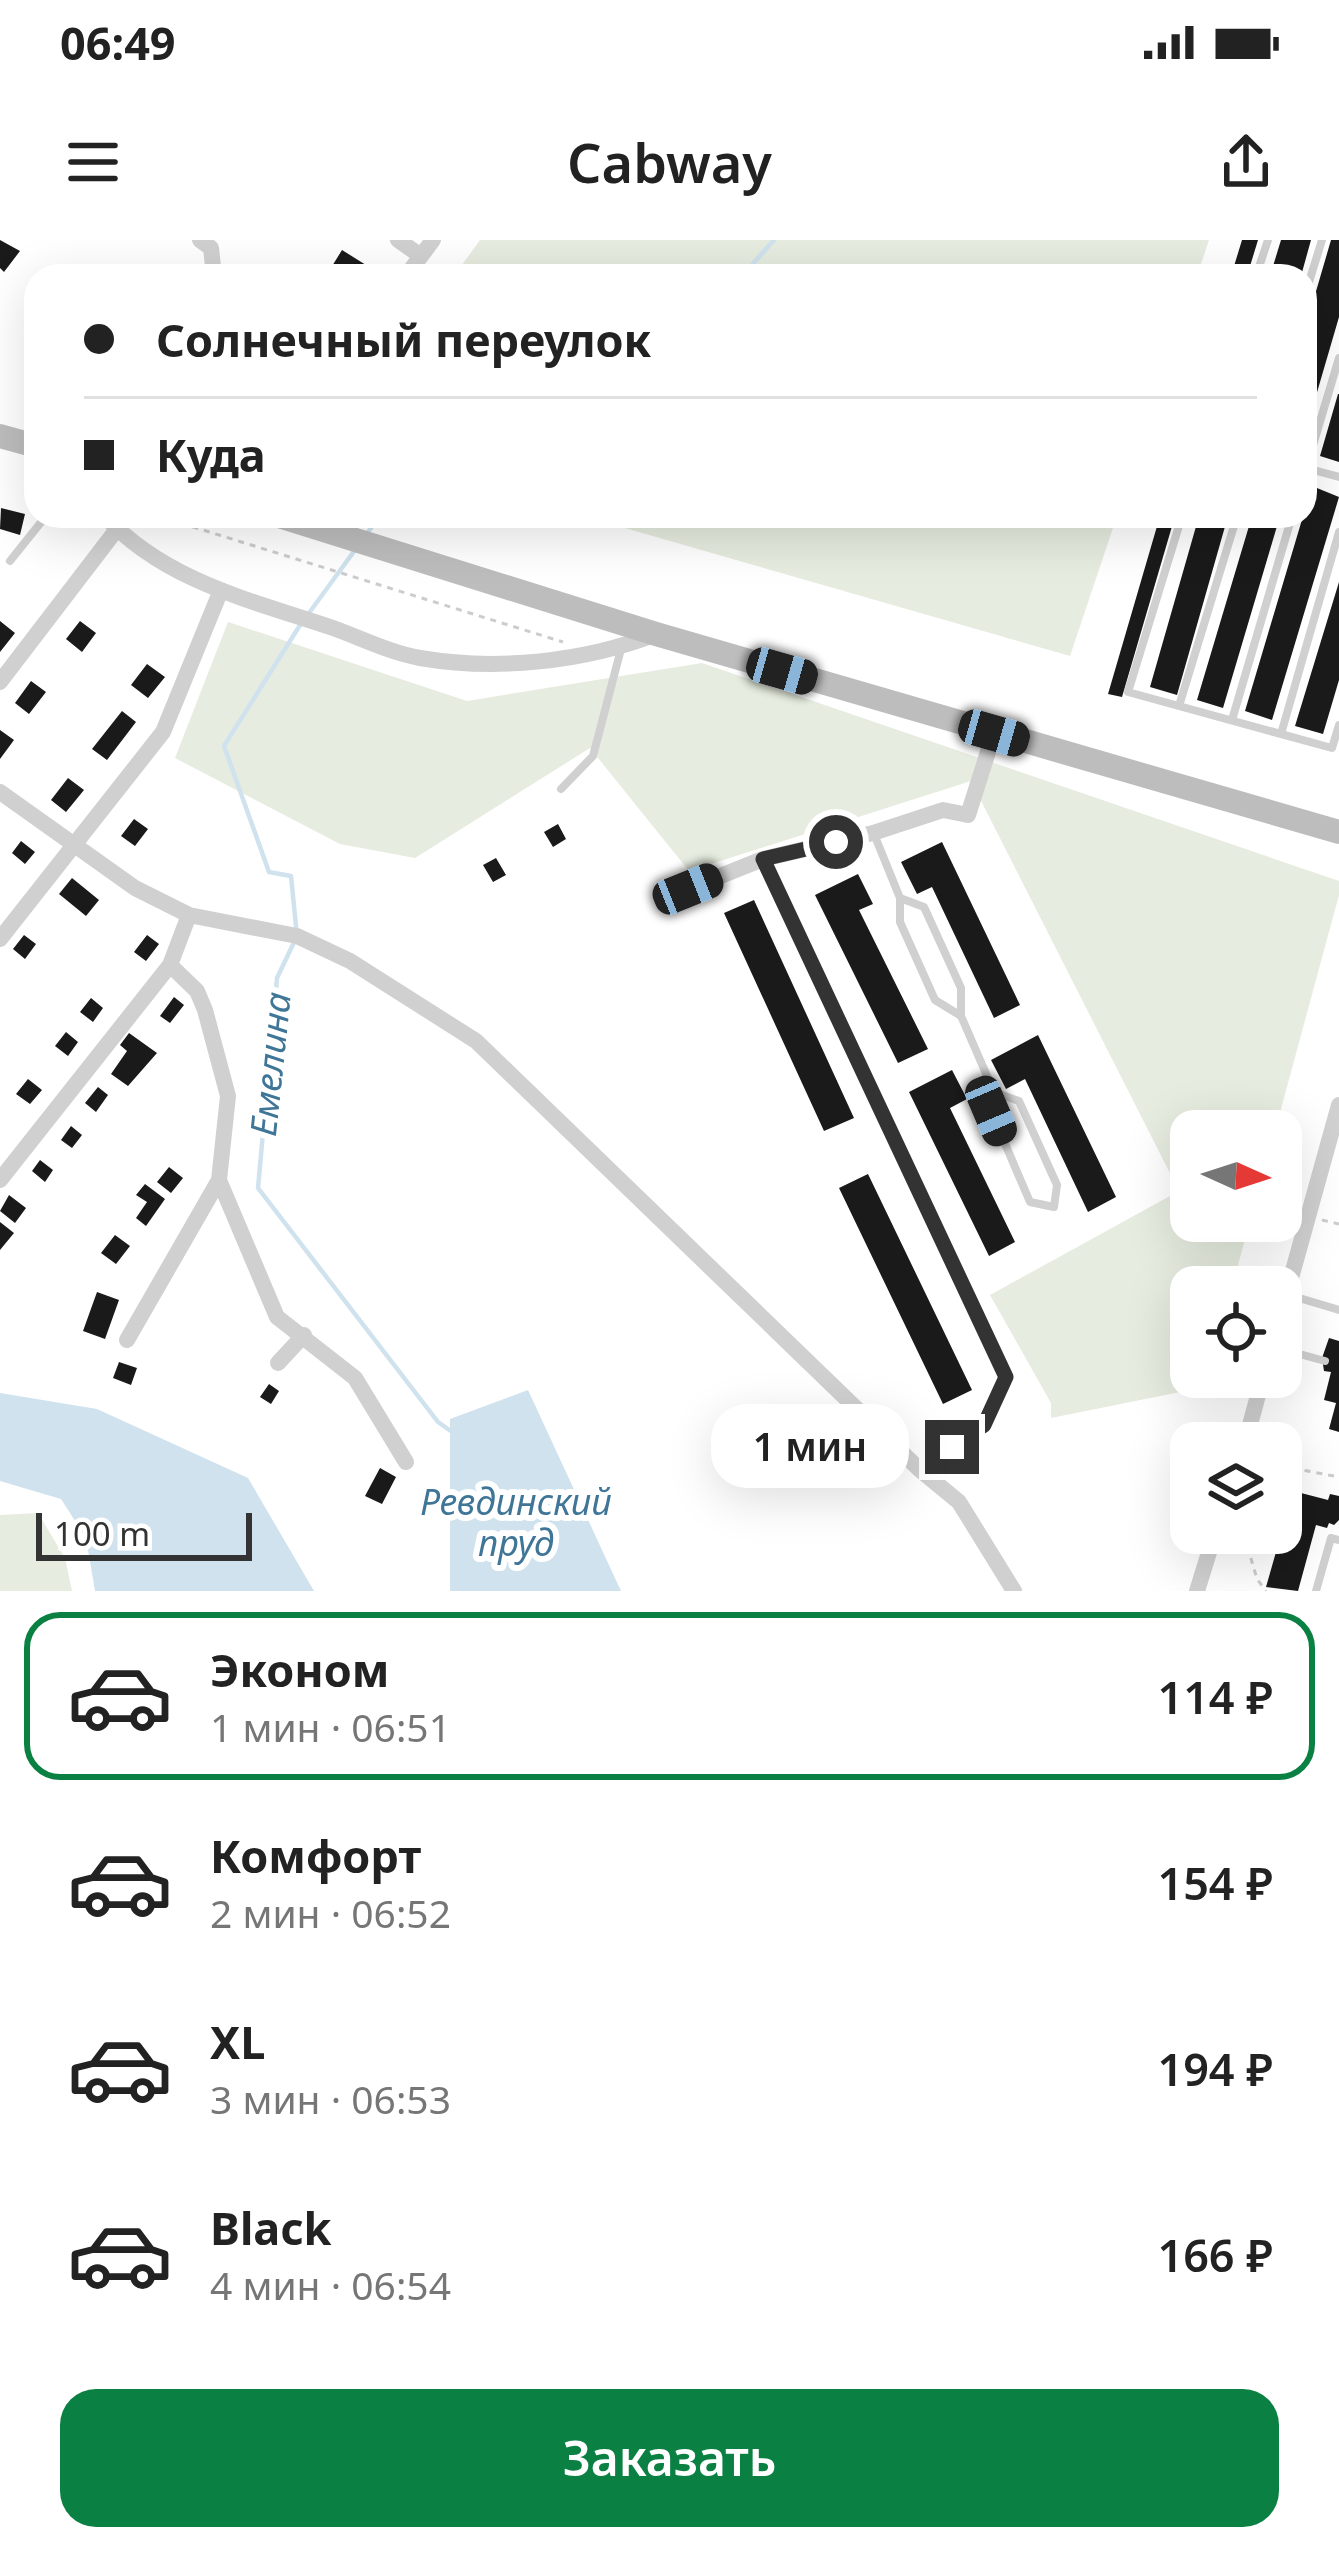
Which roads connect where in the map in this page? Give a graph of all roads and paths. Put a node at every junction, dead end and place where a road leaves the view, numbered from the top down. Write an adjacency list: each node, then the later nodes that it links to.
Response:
1 (398, 240): 3 (street)
2 (433, 240): 3 (street)
3 (421, 256): 4 (street)
4 (415, 264)
5 (1339, 358): 6 (lane)
6 (1317, 432)
7 (36, 528): 16 (lane)
8 (108, 528): 21 (street)
9 (117, 528): 17 (street)
10 (197, 528): 19 (path)
11 (317, 528): 18 (main road)
12 (1178, 528): 22 (lane)
13 (1233, 528): 22 (lane)
14 (1288, 528): 23 (lane)
15 (1339, 532): 26 (lane)
16 (10, 561)
17 (221, 590): 20 (street); 31 (street)
18 (656, 634): 20 (street); 25 (main road)
19 (575, 645)
20 (621, 648): 27 (lane)
21 (0, 682)
22 (1179, 706): 23 (lane)
23 (1232, 720): 26 (lane)
24 (1339, 724): 26 (lane)
25 (994, 733): 29 (main road); 30 (street)
26 (1281, 734)
27 (561, 789)
28 (0, 792): 31 (street)
29 (1339, 832)
30 (873, 833): 32 (street); 34 (lane)
31 (74, 843): 35 (street); 36 (street)
32 (763, 859): 33 (street); 52 (lane)
33 (688, 889)
34 (900, 898): 38 (lane); 38 (lane)
35 (189, 915): 37 (street); 52 (street)
36 (0, 939)
37 (170, 965): 41 (street); 42 (street)
38 (961, 1016): 39 (lane)
39 (994, 1093): 39 (lane)
40 (1339, 1105): 43 (street)
41 (0, 1180)
42 (219, 1180): 46 (street); 47 (street)
43 (1294, 1266)
44 (1302, 1300): 45 (lane)
45 (1339, 1310)
46 (304, 1336): 50 (street); 51 (street)
47 (127, 1340)
48 (1302, 1355): 49 (lane)
49 (1325, 1361)
50 (278, 1363)
51 (406, 1462)
52 (919, 1468): 59 (street)
53 (1302, 1468): 54 (path)
54 (1339, 1477)
55 (1339, 1540): 61 (lane)
56 (1210, 1554): 58 (street)
57 (1250, 1554): 60 (path)
58 (1203, 1589)
59 (1014, 1591)
60 (1267, 1591)
61 (1316, 1591)

